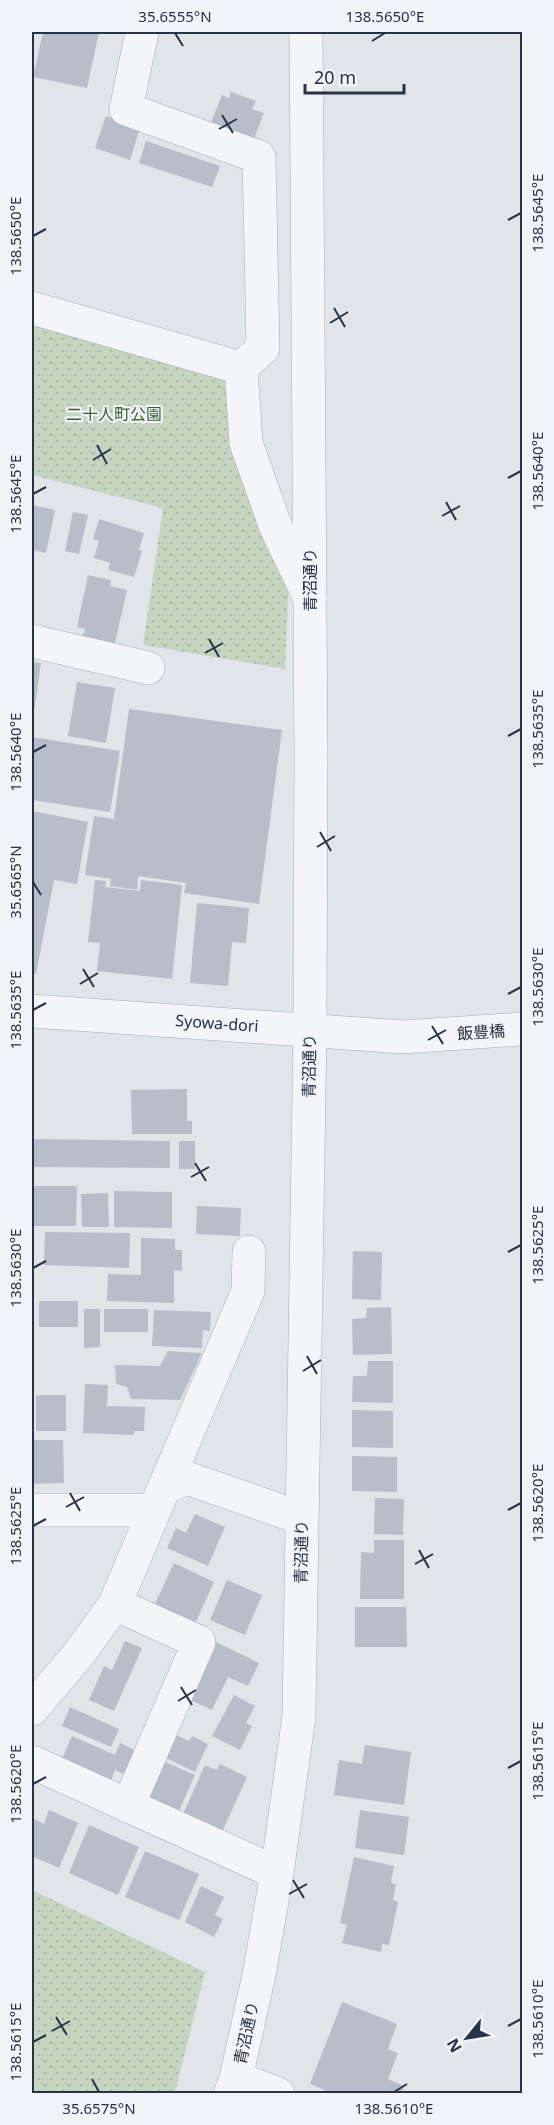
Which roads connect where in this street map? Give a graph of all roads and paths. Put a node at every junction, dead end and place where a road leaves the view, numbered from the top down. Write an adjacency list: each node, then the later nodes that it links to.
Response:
1 (142, 32): 4 (street)
2 (307, 36): 5 (street, 青沼通り)
3 (32, 308): 4 (street)
4 (241, 368): 5 (street)
5 (310, 598): 9 (street, 青沼通り)
6 (32, 641): 7 (street)
7 (148, 668)
8 (32, 1011): 9 (street, Syowa-dori)
9 (310, 1029): 11 (street, Syowa-dori); 15 (street, 青沼通り)
10 (522, 1029): 11 (street, 飯豊橋)
11 (403, 1037)
12 (249, 1252): 13 (street)
13 (158, 1499): 14 (street); 15 (street); 16 (street)
14 (32, 1510)
15 (301, 1518): 20 (street, 青沼通り)
16 (115, 1605): 17 (street); 19 (street)
17 (32, 1709)
18 (32, 1762): 19 (street)
19 (128, 1806): 20 (street)
20 (277, 1874): 21 (street, 青沼通り)
21 (233, 2086): 22 (street)
22 (278, 2094)

